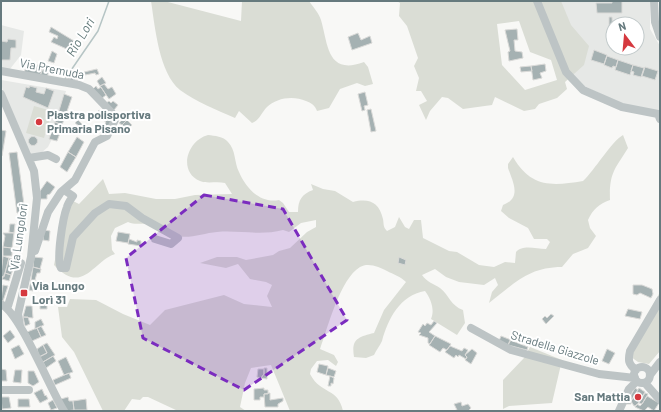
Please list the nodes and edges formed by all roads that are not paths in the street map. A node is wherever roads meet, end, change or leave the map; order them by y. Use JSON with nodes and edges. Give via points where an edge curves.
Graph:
{"nodes":[{"id":1,"x":537,"y":1,"type":"edge"},
{"id":2,"x":654,"y":1,"type":"edge"},
{"id":3,"x":660,"y":36,"type":"edge"},
{"id":4,"x":1,"y":72,"type":"edge"},
{"id":5,"x":1,"y":94,"type":"edge"},
{"id":6,"x":660,"y":119,"type":"edge"},
{"id":7,"x":29,"y":158,"type":"junction"},
{"id":8,"x":56,"y":159,"type":"dead end"},
{"id":9,"x":64,"y":190,"type":"junction"},
{"id":10,"x":48,"y":212,"type":"joint"},
{"id":11,"x":155,"y":239,"type":"dead end"},
{"id":12,"x":21,"y":264,"type":"dead end"},
{"id":13,"x":660,"y":300,"type":"edge"},
{"id":14,"x":19,"y":304,"type":"junction"},
{"id":15,"x":5,"y":305,"type":"edge"},
{"id":16,"x":20,"y":324,"type":"junction"},
{"id":17,"x":471,"y":328,"type":"dead end"},
{"id":18,"x":660,"y":362,"type":"edge"},
{"id":19,"x":650,"y":375,"type":"junction"},
{"id":20,"x":638,"y":378,"type":"junction"},
{"id":21,"x":1,"y":390,"type":"edge"},
{"id":22,"x":29,"y":390,"type":"dead end"},
{"id":23,"x":660,"y":400,"type":"edge"},
{"id":24,"x":64,"y":411,"type":"edge"},
{"id":25,"x":619,"y":411,"type":"edge"}],
"edges":[{"from":1,"to":6,"type":"street","via":[[566,72],[583,90],[622,107],[658,114]]},
{"from":2,"to":3,"type":"street","via":[[655,22]]},
{"from":4,"to":9,"type":"street","name":"Via Premuda","via":[[79,85],[89,89],[113,117],[107,136],[95,142],[75,180]]},
{"from":5,"to":7,"type":"street","name":"Via Lungolorì"},
{"from":7,"to":8,"type":"street","via":[[48,155]]},
{"from":7,"to":14,"type":"street","name":"Via Lungolorì","via":[[34,171],[37,198],[30,257]]},
{"from":9,"to":10,"type":"street","name":"Via Premuda"},
{"from":9,"to":11,"type":"street","via":[[73,196],[67,207],[61,240],[58,264],[61,268],[66,268],[73,237],[95,213],[109,204],[126,206],[178,238],[171,244]]},
{"from":10,"to":16,"type":"street","name":"Via Lungolorì","via":[[36,247]]},
{"from":12,"to":15,"type":"street"},
{"from":13,"to":20,"type":"street","via":[[630,351],[630,366]]},
{"from":14,"to":15,"type":"street","via":[[12,308]]},
{"from":14,"to":16,"type":"street","name":"Via Lungolorì"},
{"from":15,"to":16,"type":"street"},
{"from":16,"to":24,"type":"street"},
{"from":17,"to":20,"type":"street","name":"Stradella Giazzole","via":[[511,350],[599,374]]},
{"from":18,"to":19,"type":"street"},
{"from":19,"to":20,"type":"street","via":[[649,380]]},
{"from":19,"to":20,"type":"street","name":"Stradella Giazzole","via":[[645,368]]},
{"from":20,"to":23,"type":"street"},
{"from":20,"to":25,"type":"street","via":[[629,389]]},
{"from":21,"to":22,"type":"street"}]}
